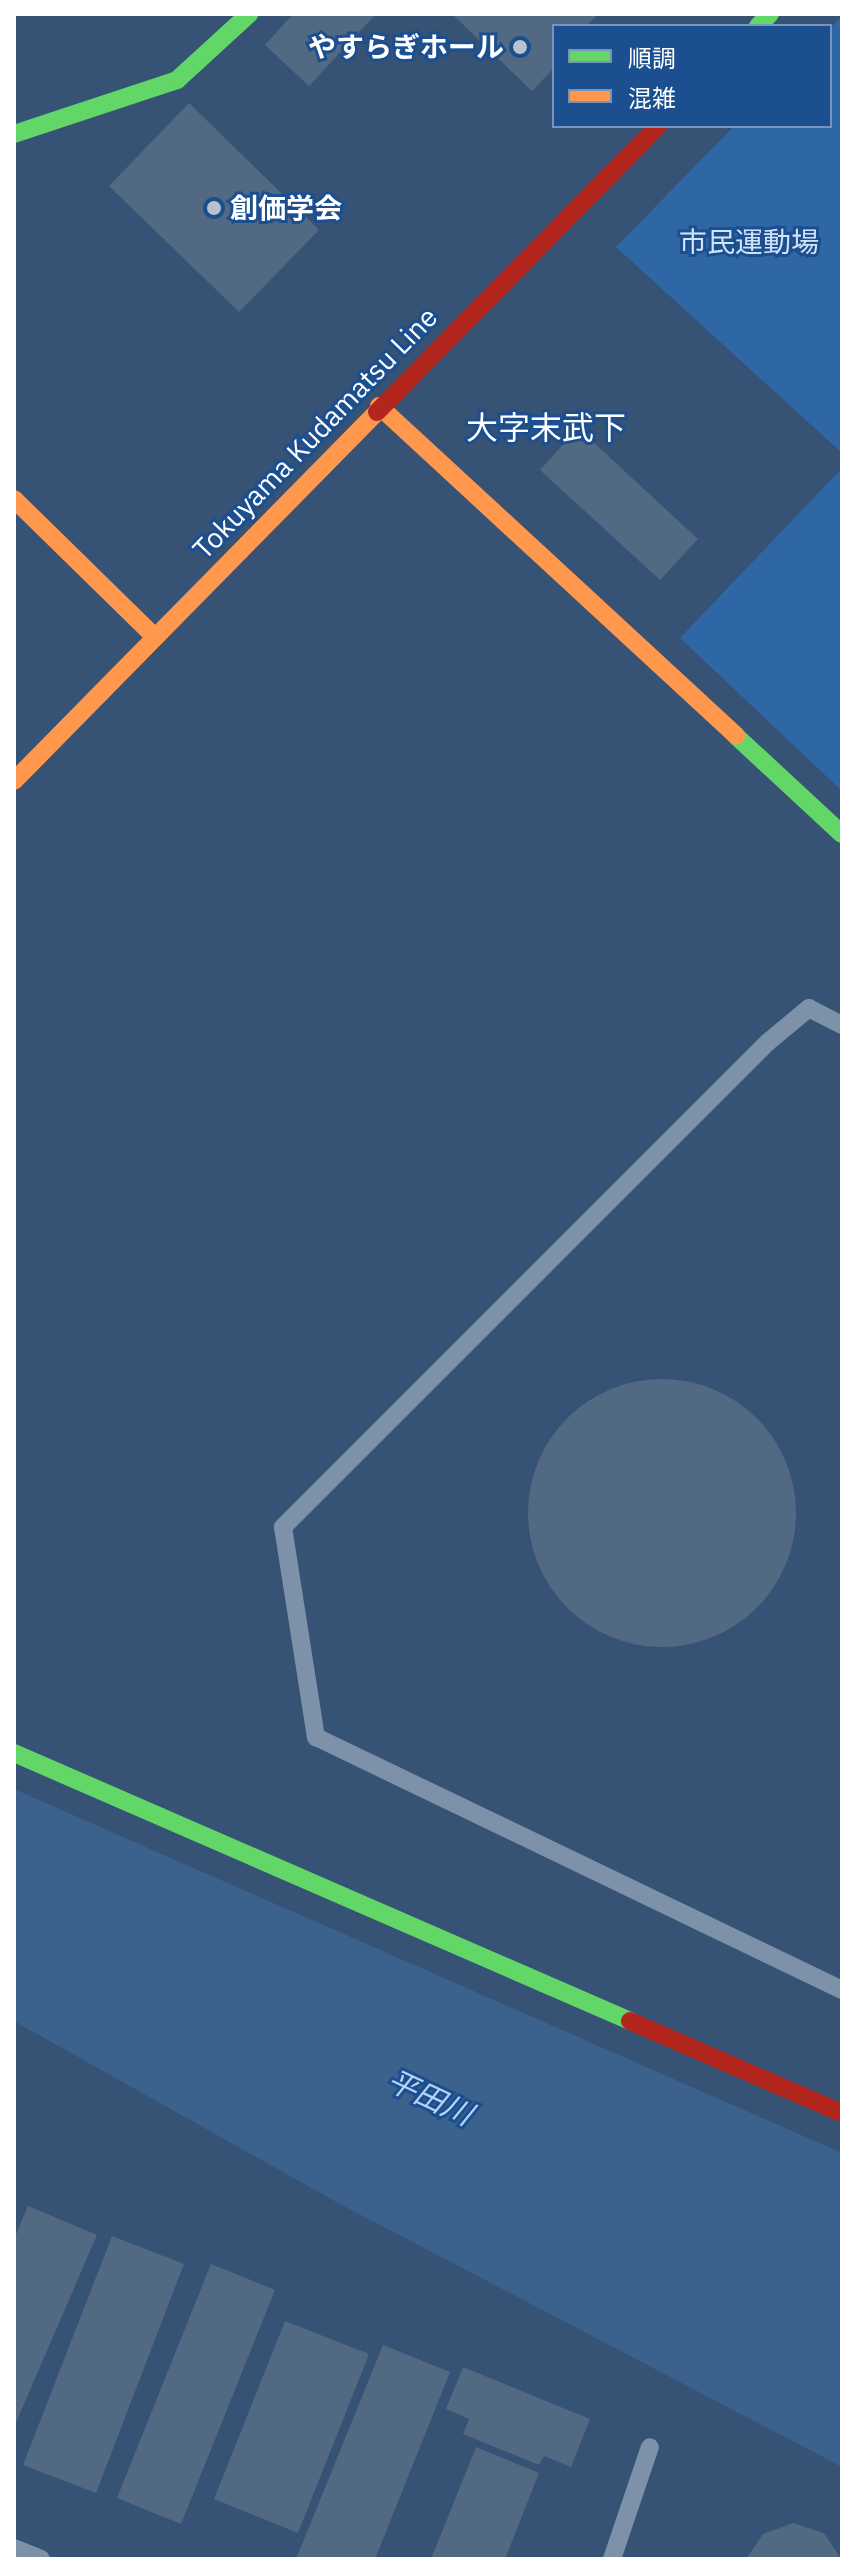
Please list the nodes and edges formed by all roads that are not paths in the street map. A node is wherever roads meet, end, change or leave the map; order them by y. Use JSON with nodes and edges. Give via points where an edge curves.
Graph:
{"nodes":[{"id":1,"x":249,"y":14,"type":"edge"},
{"id":2,"x":656,"y":128,"type":"edge"},
{"id":3,"x":14,"y":134,"type":"edge"},
{"id":4,"x":379,"y":406,"type":"junction"},
{"id":5,"x":14,"y":499,"type":"edge"},
{"id":6,"x":155,"y":637,"type":"junction"},
{"id":7,"x":14,"y":781,"type":"edge"},
{"id":8,"x":842,"y":834,"type":"edge"},
{"id":9,"x":842,"y":1025,"type":"edge"},
{"id":10,"x":14,"y":1753,"type":"edge"},
{"id":11,"x":842,"y":1990,"type":"edge"},
{"id":12,"x":842,"y":2113,"type":"edge"},
{"id":13,"x":650,"y":2447,"type":"dead end"},
{"id":14,"x":14,"y":2548,"type":"edge"},
{"id":15,"x":41,"y":2559,"type":"edge"},
{"id":16,"x":612,"y":2559,"type":"edge"}],
"edges":[{"from":1,"to":3,"type":"street","via":[[177,80]]},
{"from":2,"to":4,"type":"street","name":"Tokuyama Kudamatsu Line"},
{"from":4,"to":6,"type":"street","name":"Tokuyama Kudamatsu Line"},
{"from":4,"to":8,"type":"street"},
{"from":5,"to":6,"type":"street"},
{"from":6,"to":7,"type":"street","name":"Tokuyama Kudamatsu Line"},
{"from":9,"to":11,"type":"lane","via":[[809,1008],[768,1042],[283,1527],[316,1737]]},
{"from":10,"to":12,"type":"street"},
{"from":13,"to":16,"type":"lane"},
{"from":14,"to":15,"type":"lane"}]}
